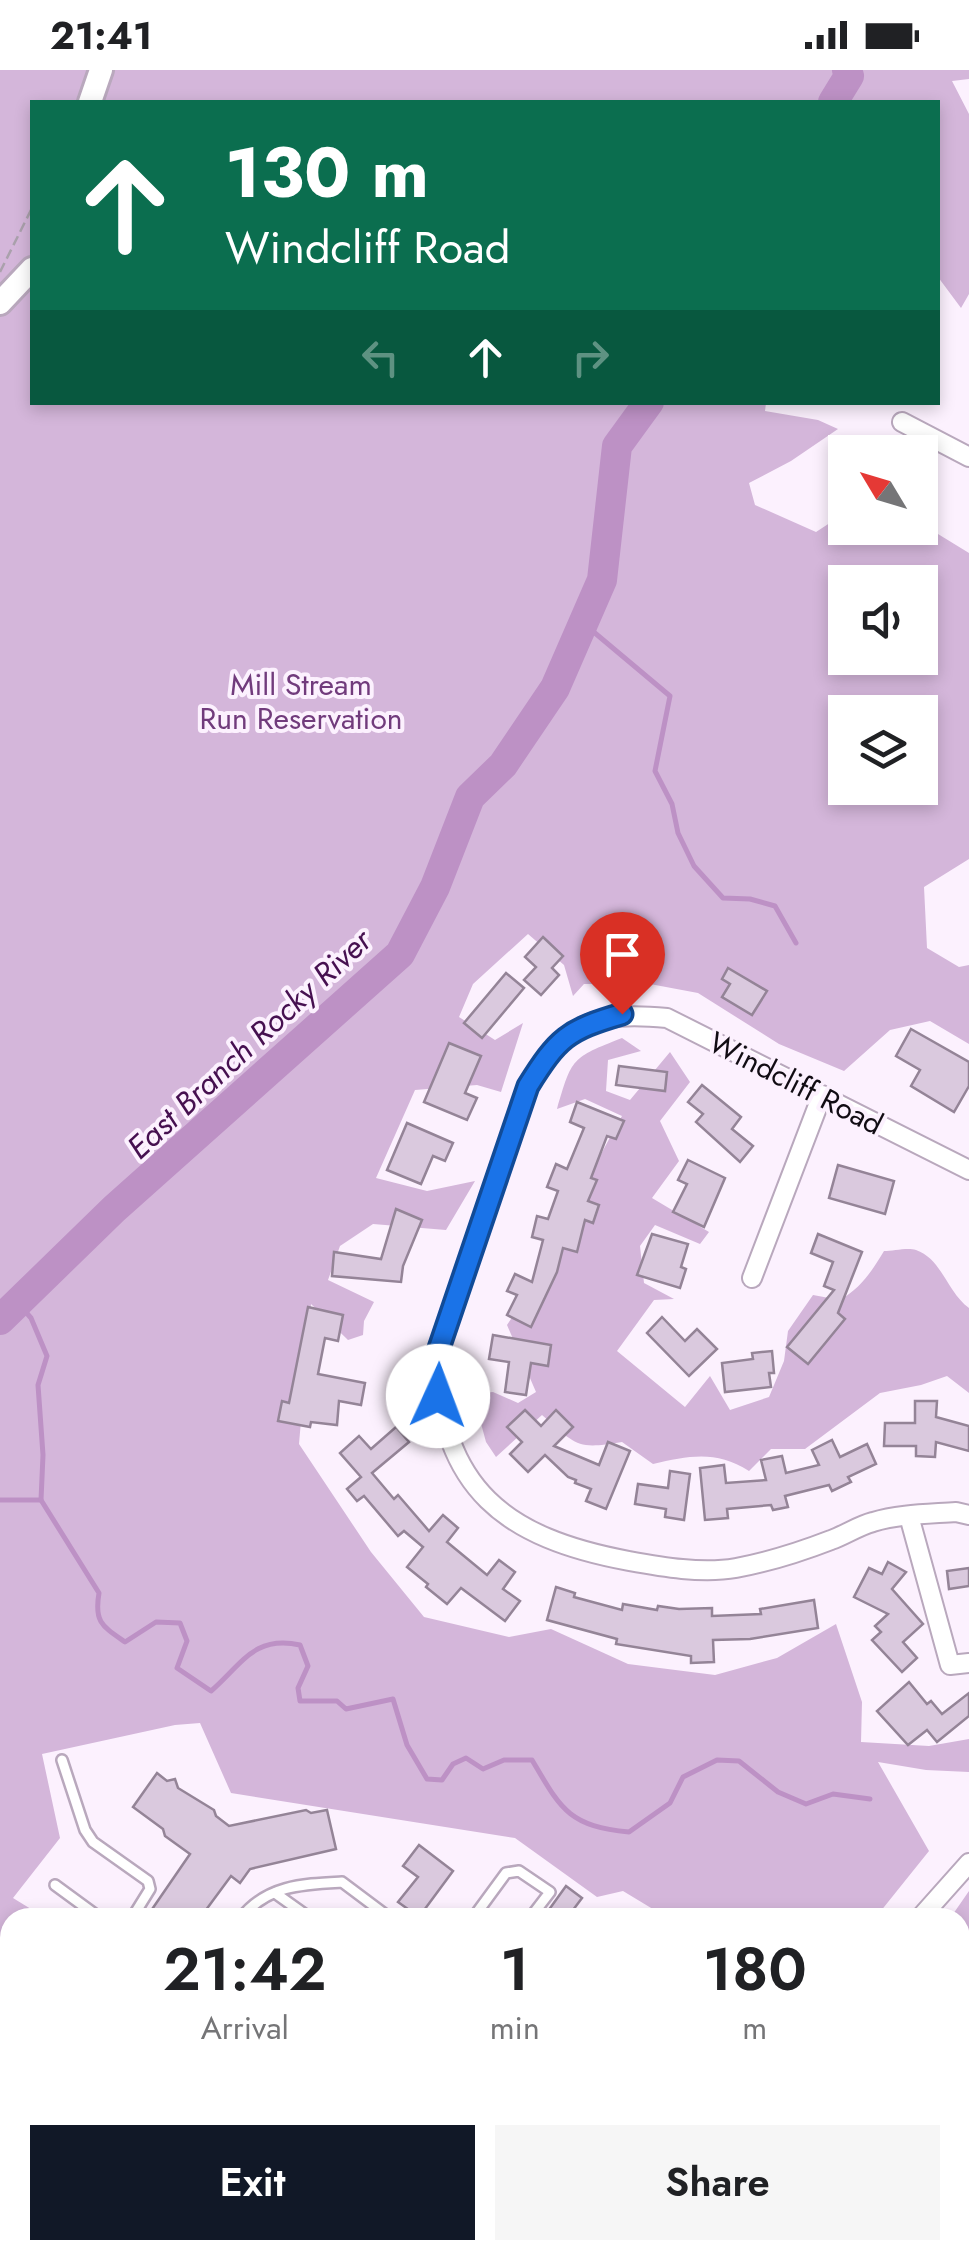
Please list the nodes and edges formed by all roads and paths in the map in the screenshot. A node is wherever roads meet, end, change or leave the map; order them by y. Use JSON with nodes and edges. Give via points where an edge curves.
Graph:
{"nodes":[{"id":1,"x":101,"y":70,"type":"edge"},
{"id":2,"x":91,"y":100,"type":"edge"},
{"id":3,"x":30,"y":212,"type":"edge"},
{"id":4,"x":30,"y":270,"type":"edge"},
{"id":5,"x":0,"y":272,"type":"edge"},
{"id":6,"x":0,"y":303,"type":"edge"},
{"id":7,"x":902,"y":422,"type":"dead end"},
{"id":8,"x":969,"y":457,"type":"edge"},
{"id":9,"x":822,"y":1095,"type":"junction"},
{"id":10,"x":969,"y":1170,"type":"edge"},
{"id":11,"x":752,"y":1278,"type":"dead end"},
{"id":12,"x":969,"y":1515,"type":"edge"},
{"id":13,"x":909,"y":1516,"type":"junction"},
{"id":14,"x":969,"y":1663,"type":"edge"},
{"id":15,"x":62,"y":1760,"type":"dead end"},
{"id":16,"x":969,"y":1862,"type":"edge"},
{"id":17,"x":56,"y":1885,"type":"dead end"},
{"id":18,"x":275,"y":1893,"type":"junction"},
{"id":19,"x":87,"y":1908,"type":"edge"},
{"id":20,"x":138,"y":1908,"type":"edge"},
{"id":21,"x":248,"y":1908,"type":"edge"},
{"id":22,"x":296,"y":1908,"type":"edge"},
{"id":23,"x":377,"y":1908,"type":"edge"},
{"id":24,"x":480,"y":1908,"type":"edge"},
{"id":25,"x":538,"y":1908,"type":"edge"},
{"id":26,"x":929,"y":1908,"type":"edge"}],
"edges":[{"from":1,"to":2,"type":"street"},
{"from":3,"to":5,"type":"path"},
{"from":4,"to":6,"type":"street"},
{"from":7,"to":8,"type":"street"},
{"from":9,"to":10,"type":"street","name":"Windcliff Road"},
{"from":9,"to":11,"type":"street"},
{"from":9,"to":13,"type":"street","name":"Windcliff Road","via":[[667,1018],[622,1014],[581,1026],[550,1051],[528,1086],[436,1357],[438,1396],[446,1431],[471,1480],[494,1507],[564,1548],[665,1568],[730,1569]]},
{"from":12,"to":13,"type":"street","name":"Windcliff Road"},
{"from":13,"to":14,"type":"street","via":[[950,1665]]},
{"from":15,"to":20,"type":"lane","via":[[92,1842],[148,1881]]},
{"from":16,"to":26,"type":"street"},
{"from":17,"to":19,"type":"lane"},
{"from":18,"to":21,"type":"lane"},
{"from":18,"to":22,"type":"lane"},
{"from":18,"to":23,"type":"lane","via":[[342,1882]]},
{"from":24,"to":25,"type":"lane","via":[[506,1872],[518,1871],[550,1892]]}]}
